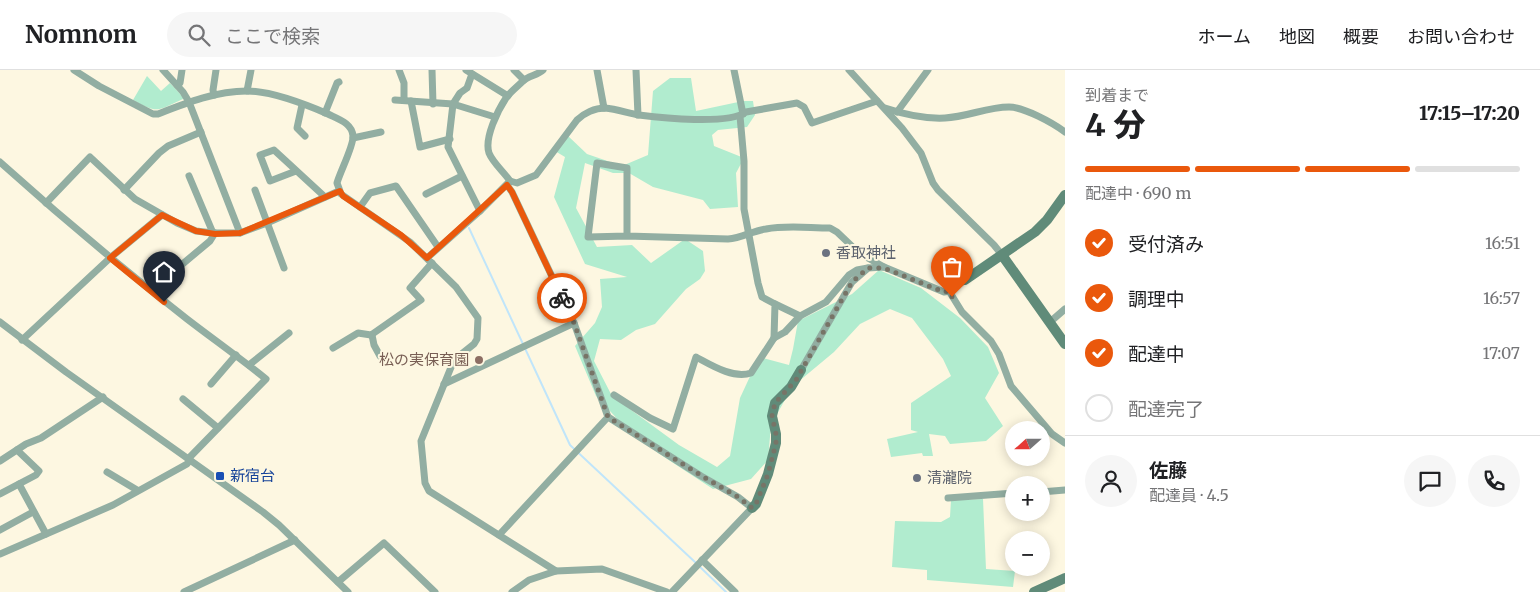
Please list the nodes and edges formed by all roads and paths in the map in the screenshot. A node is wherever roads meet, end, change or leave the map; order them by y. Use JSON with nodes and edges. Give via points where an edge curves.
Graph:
{"nodes":[{"id":1,"x":75,"y":70,"type":"edge"},
{"id":2,"x":163,"y":70,"type":"edge"},
{"id":3,"x":182,"y":70,"type":"edge"},
{"id":4,"x":216,"y":70,"type":"edge"},
{"id":5,"x":250,"y":70,"type":"edge"},
{"id":6,"x":398,"y":70,"type":"edge"},
{"id":7,"x":432,"y":70,"type":"edge"},
{"id":8,"x":514,"y":70,"type":"edge"},
{"id":9,"x":543,"y":70,"type":"edge"},
{"id":10,"x":597,"y":70,"type":"edge"},
{"id":11,"x":636,"y":70,"type":"edge"},
{"id":12,"x":734,"y":70,"type":"edge"},
{"id":13,"x":849,"y":70,"type":"edge"},
{"id":14,"x":928,"y":70,"type":"edge"},
{"id":15,"x":469,"y":72,"type":"edge"},
{"id":16,"x":524,"y":80,"type":"junction"},
{"id":17,"x":339,"y":82,"type":"dead end"},
{"id":18,"x":177,"y":85,"type":"junction"},
{"id":19,"x":247,"y":91,"type":"junction"},
{"id":20,"x":214,"y":95,"type":"junction"},
{"id":21,"x":508,"y":96,"type":"junction"},
{"id":22,"x":395,"y":100,"type":"dead end"},
{"id":23,"x":407,"y":101,"type":"junction"},
{"id":24,"x":878,"y":101,"type":"junction"},
{"id":25,"x":189,"y":102,"type":"junction"},
{"id":26,"x":433,"y":104,"type":"junction"},
{"id":27,"x":453,"y":104,"type":"junction"},
{"id":28,"x":302,"y":105,"type":"junction"},
{"id":29,"x":604,"y":108,"type":"junction"},
{"id":30,"x":884,"y":108,"type":"junction"},
{"id":31,"x":897,"y":112,"type":"junction"},
{"id":32,"x":325,"y":113,"type":"junction"},
{"id":33,"x":638,"y":115,"type":"junction"},
{"id":34,"x":742,"y":115,"type":"junction"},
{"id":35,"x":495,"y":117,"type":"junction"},
{"id":36,"x":201,"y":132,"type":"junction"},
{"id":37,"x":381,"y":132,"type":"dead end"},
{"id":38,"x":1065,"y":132,"type":"edge"},
{"id":39,"x":306,"y":136,"type":"dead end"},
{"id":40,"x":353,"y":138,"type":"junction"},
{"id":41,"x":450,"y":139,"type":"junction"},
{"id":42,"x":0,"y":162,"type":"edge"},
{"id":43,"x":296,"y":171,"type":"junction"},
{"id":44,"x":189,"y":176,"type":"dead end"},
{"id":45,"x":462,"y":176,"type":"junction"},
{"id":46,"x":509,"y":183,"type":"junction"},
{"id":47,"x":124,"y":190,"type":"junction"},
{"id":48,"x":255,"y":190,"type":"dead end"},
{"id":49,"x":340,"y":191,"type":"junction"},
{"id":50,"x":426,"y":194,"type":"dead end"},
{"id":51,"x":1065,"y":195,"type":"edge"},
{"id":52,"x":325,"y":197,"type":"junction"},
{"id":53,"x":46,"y":203,"type":"junction"},
{"id":54,"x":360,"y":206,"type":"junction"},
{"id":55,"x":480,"y":211,"type":"junction"},
{"id":56,"x":162,"y":215,"type":"junction"},
{"id":57,"x":267,"y":223,"type":"junction"},
{"id":58,"x":214,"y":233,"type":"junction"},
{"id":59,"x":240,"y":233,"type":"junction"},
{"id":60,"x":749,"y":234,"type":"junction"},
{"id":61,"x":627,"y":236,"type":"junction"},
{"id":62,"x":438,"y":247,"type":"junction"},
{"id":63,"x":1002,"y":255,"type":"junction"},
{"id":64,"x":110,"y":258,"type":"junction"},
{"id":65,"x":429,"y":260,"type":"junction"},
{"id":66,"x":284,"y":268,"type":"dead end"},
{"id":67,"x":868,"y":268,"type":"junction"},
{"id":68,"x":884,"y":268,"type":"junction"},
{"id":69,"x":167,"y":277,"type":"dead end"},
{"id":70,"x":965,"y":280,"type":"joint"},
{"id":71,"x":948,"y":291,"type":"junction"},
{"id":72,"x":775,"y":304,"type":"junction"},
{"id":73,"x":1065,"y":309,"type":"edge"},
{"id":74,"x":800,"y":316,"type":"junction"},
{"id":75,"x":1050,"y":322,"type":"junction"},
{"id":76,"x":574,"y":323,"type":"junction"},
{"id":77,"x":1,"y":325,"type":"edge"},
{"id":78,"x":288,"y":332,"type":"dead end"},
{"id":79,"x":372,"y":334,"type":"junction"},
{"id":80,"x":774,"y":338,"type":"junction"},
{"id":81,"x":22,"y":340,"type":"junction"},
{"id":82,"x":1065,"y":344,"type":"edge"},
{"id":83,"x":333,"y":348,"type":"dead end"},
{"id":84,"x":236,"y":355,"type":"junction"},
{"id":85,"x":380,"y":356,"type":"dead end"},
{"id":86,"x":249,"y":366,"type":"junction"},
{"id":87,"x":801,"y":370,"type":"joint"},
{"id":88,"x":211,"y":384,"type":"dead end"},
{"id":89,"x":444,"y":384,"type":"junction"},
{"id":90,"x":614,"y":395,"type":"dead end"},
{"id":91,"x":103,"y":397,"type":"junction"},
{"id":92,"x":183,"y":400,"type":"dead end"},
{"id":93,"x":608,"y":417,"type":"junction"},
{"id":94,"x":218,"y":428,"type":"junction"},
{"id":95,"x":1065,"y":443,"type":"edge"},
{"id":96,"x":17,"y":450,"type":"junction"},
{"id":97,"x":189,"y":459,"type":"junction"},
{"id":98,"x":0,"y":461,"type":"edge"},
{"id":99,"x":107,"y":472,"type":"dead end"},
{"id":100,"x":19,"y":484,"type":"junction"},
{"id":101,"x":137,"y":490,"type":"junction"},
{"id":102,"x":1065,"y":490,"type":"edge"},
{"id":103,"x":1050,"y":491,"type":"edge"},
{"id":104,"x":0,"y":494,"type":"edge"},
{"id":105,"x":1005,"y":494,"type":"edge"},
{"id":106,"x":948,"y":498,"type":"dead end"},
{"id":107,"x":752,"y":508,"type":"junction"},
{"id":108,"x":33,"y":512,"type":"junction"},
{"id":109,"x":0,"y":530,"type":"edge"},
{"id":110,"x":46,"y":534,"type":"junction"},
{"id":111,"x":499,"y":535,"type":"junction"},
{"id":112,"x":295,"y":540,"type":"junction"},
{"id":113,"x":0,"y":554,"type":"edge"},
{"id":114,"x":699,"y":563,"type":"junction"},
{"id":115,"x":556,"y":571,"type":"junction"},
{"id":116,"x":1065,"y":578,"type":"edge"},
{"id":117,"x":338,"y":582,"type":"junction"},
{"id":118,"x":184,"y":592,"type":"edge"},
{"id":119,"x":348,"y":592,"type":"edge"},
{"id":120,"x":435,"y":592,"type":"edge"},
{"id":121,"x":512,"y":592,"type":"edge"},
{"id":122,"x":667,"y":592,"type":"edge"},
{"id":123,"x":672,"y":592,"type":"edge"},
{"id":124,"x":735,"y":592,"type":"edge"},
{"id":125,"x":1034,"y":592,"type":"edge"}],
"edges":[{"from":1,"to":25,"type":"street","via":[[153,114]]},
{"from":2,"to":18,"type":"street"},
{"from":3,"to":18,"type":"street"},
{"from":4,"to":20,"type":"street"},
{"from":5,"to":19,"type":"street"},
{"from":6,"to":23,"type":"street"},
{"from":7,"to":26,"type":"street"},
{"from":8,"to":16,"type":"street"},
{"from":9,"to":16,"type":"street"},
{"from":10,"to":29,"type":"street"},
{"from":11,"to":33,"type":"street"},
{"from":12,"to":34,"type":"street"},
{"from":13,"to":24,"type":"street"},
{"from":14,"to":31,"type":"street"},
{"from":15,"to":21,"type":"street"},
{"from":15,"to":27,"type":"street","via":[[467,88]]},
{"from":16,"to":21,"type":"street"},
{"from":17,"to":32,"type":"street"},
{"from":18,"to":25,"type":"street"},
{"from":19,"to":20,"type":"street"},
{"from":19,"to":28,"type":"street"},
{"from":20,"to":25,"type":"street"},
{"from":21,"to":35,"type":"street"},
{"from":22,"to":23,"type":"street"},
{"from":23,"to":26,"type":"street"},
{"from":23,"to":41,"type":"street","via":[[420,147]]},
{"from":24,"to":30,"type":"street"},
{"from":24,"to":34,"type":"street","via":[[812,123],[804,107],[797,104]]},
{"from":25,"to":36,"type":"street"},
{"from":26,"to":27,"type":"street"},
{"from":27,"to":35,"type":"street"},
{"from":27,"to":41,"type":"street"},
{"from":28,"to":32,"type":"street"},
{"from":28,"to":39,"type":"street","via":[[298,128]]},
{"from":29,"to":33,"type":"street"},
{"from":29,"to":46,"type":"street","via":[[582,115],[536,175],[517,184]]},
{"from":30,"to":31,"type":"street"},
{"from":30,"to":63,"type":"street","via":[[921,152],[938,190]]},
{"from":31,"to":38,"type":"street","via":[[943,118],[1011,107],[1039,116]]},
{"from":32,"to":40,"type":"street","via":[[346,123]]},
{"from":33,"to":34,"type":"street","via":[[700,120]]},
{"from":34,"to":60,"type":"street","via":[[743,195]]},
{"from":35,"to":46,"type":"street","via":[[489,151]]},
{"from":36,"to":47,"type":"street","via":[[168,146]]},
{"from":36,"to":59,"type":"street"},
{"from":37,"to":40,"type":"street"},
{"from":40,"to":49,"type":"street","via":[[337,183]]},
{"from":41,"to":45,"type":"street","via":[[448,147]]},
{"from":42,"to":53,"type":"street"},
{"from":43,"to":43,"type":"street","via":[[274,150],[260,155],[270,181]]},
{"from":43,"to":52,"type":"street"},
{"from":44,"to":58,"type":"street"},
{"from":45,"to":50,"type":"street"},
{"from":45,"to":55,"type":"street"},
{"from":46,"to":55,"type":"street"},
{"from":46,"to":76,"type":"street"},
{"from":47,"to":53,"type":"street","via":[[90,157]]},
{"from":47,"to":56,"type":"street"},
{"from":48,"to":57,"type":"street"},
{"from":49,"to":52,"type":"street"},
{"from":49,"to":54,"type":"street"},
{"from":51,"to":63,"type":"street","via":[[1035,232]]},
{"from":52,"to":57,"type":"street"},
{"from":53,"to":64,"type":"street"},
{"from":54,"to":62,"type":"street","via":[[370,193],[396,186]]},
{"from":54,"to":65,"type":"street"},
{"from":55,"to":62,"type":"street"},
{"from":56,"to":58,"type":"street","via":[[196,231]]},
{"from":56,"to":64,"type":"street"},
{"from":57,"to":59,"type":"street"},
{"from":57,"to":66,"type":"street"},
{"from":58,"to":59,"type":"street"},
{"from":58,"to":69,"type":"street","via":[[210,241]]},
{"from":60,"to":61,"type":"street","via":[[728,239]]},
{"from":60,"to":68,"type":"street","via":[[768,228],[830,228],[859,253]]},
{"from":60,"to":72,"type":"street","via":[[762,297]]},
{"from":61,"to":61,"type":"street","via":[[627,168],[597,163],[588,237]]},
{"from":62,"to":65,"type":"street"},
{"from":63,"to":70,"type":"street"},
{"from":63,"to":75,"type":"street"},
{"from":64,"to":81,"type":"street"},
{"from":64,"to":84,"type":"street"},
{"from":65,"to":79,"type":"street","via":[[410,288],[421,300]]},
{"from":65,"to":89,"type":"street","via":[[456,287],[478,318],[477,339],[454,360]]},
{"from":67,"to":68,"type":"street"},
{"from":67,"to":74,"type":"street","via":[[849,275],[826,302]]},
{"from":67,"to":87,"type":"street","via":[[852,282]]},
{"from":68,"to":71,"type":"street"},
{"from":70,"to":71,"type":"street"},
{"from":71,"to":95,"type":"street","via":[[962,312],[991,341],[1011,386],[1052,434]]},
{"from":72,"to":74,"type":"street"},
{"from":72,"to":80,"type":"street"},
{"from":73,"to":75,"type":"street"},
{"from":74,"to":80,"type":"street","via":[[785,332]]},
{"from":75,"to":82,"type":"street"},
{"from":76,"to":89,"type":"street"},
{"from":76,"to":93,"type":"street"},
{"from":77,"to":81,"type":"street"},
{"from":78,"to":86,"type":"street"},
{"from":79,"to":83,"type":"street","via":[[358,332]]},
{"from":79,"to":85,"type":"street"},
{"from":80,"to":90,"type":"street","via":[[753,371],[747,374],[739,375],[696,357],[673,429]]},
{"from":81,"to":91,"type":"street"},
{"from":84,"to":86,"type":"street"},
{"from":84,"to":88,"type":"street"},
{"from":86,"to":94,"type":"street","via":[[266,379]]},
{"from":87,"to":107,"type":"street","via":[[791,387],[775,403],[772,416],[776,443],[768,474]]},
{"from":89,"to":111,"type":"street","via":[[421,441],[425,483],[431,494]]},
{"from":91,"to":96,"type":"street"},
{"from":91,"to":97,"type":"street"},
{"from":92,"to":94,"type":"street"},
{"from":93,"to":107,"type":"street"},
{"from":93,"to":111,"type":"street"},
{"from":94,"to":97,"type":"street"},
{"from":96,"to":98,"type":"street"},
{"from":96,"to":100,"type":"street","via":[[39,471]]},
{"from":97,"to":101,"type":"street","via":[[187,464]]},
{"from":97,"to":112,"type":"street","via":[[255,506]]},
{"from":99,"to":101,"type":"street"},
{"from":100,"to":104,"type":"street"},
{"from":100,"to":108,"type":"street"},
{"from":101,"to":110,"type":"street","via":[[105,509]]},
{"from":102,"to":103,"type":"street"},
{"from":105,"to":106,"type":"street"},
{"from":107,"to":114,"type":"street"},
{"from":108,"to":109,"type":"street"},
{"from":108,"to":110,"type":"street"},
{"from":110,"to":113,"type":"street"},
{"from":111,"to":115,"type":"street"},
{"from":112,"to":117,"type":"street"},
{"from":112,"to":118,"type":"street"},
{"from":114,"to":123,"type":"street"},
{"from":114,"to":124,"type":"street"},
{"from":115,"to":121,"type":"street","via":[[530,580]]},
{"from":115,"to":122,"type":"street","via":[[602,569]]},
{"from":116,"to":125,"type":"street"},
{"from":117,"to":119,"type":"street"},
{"from":117,"to":120,"type":"street","via":[[384,543]]}]}
